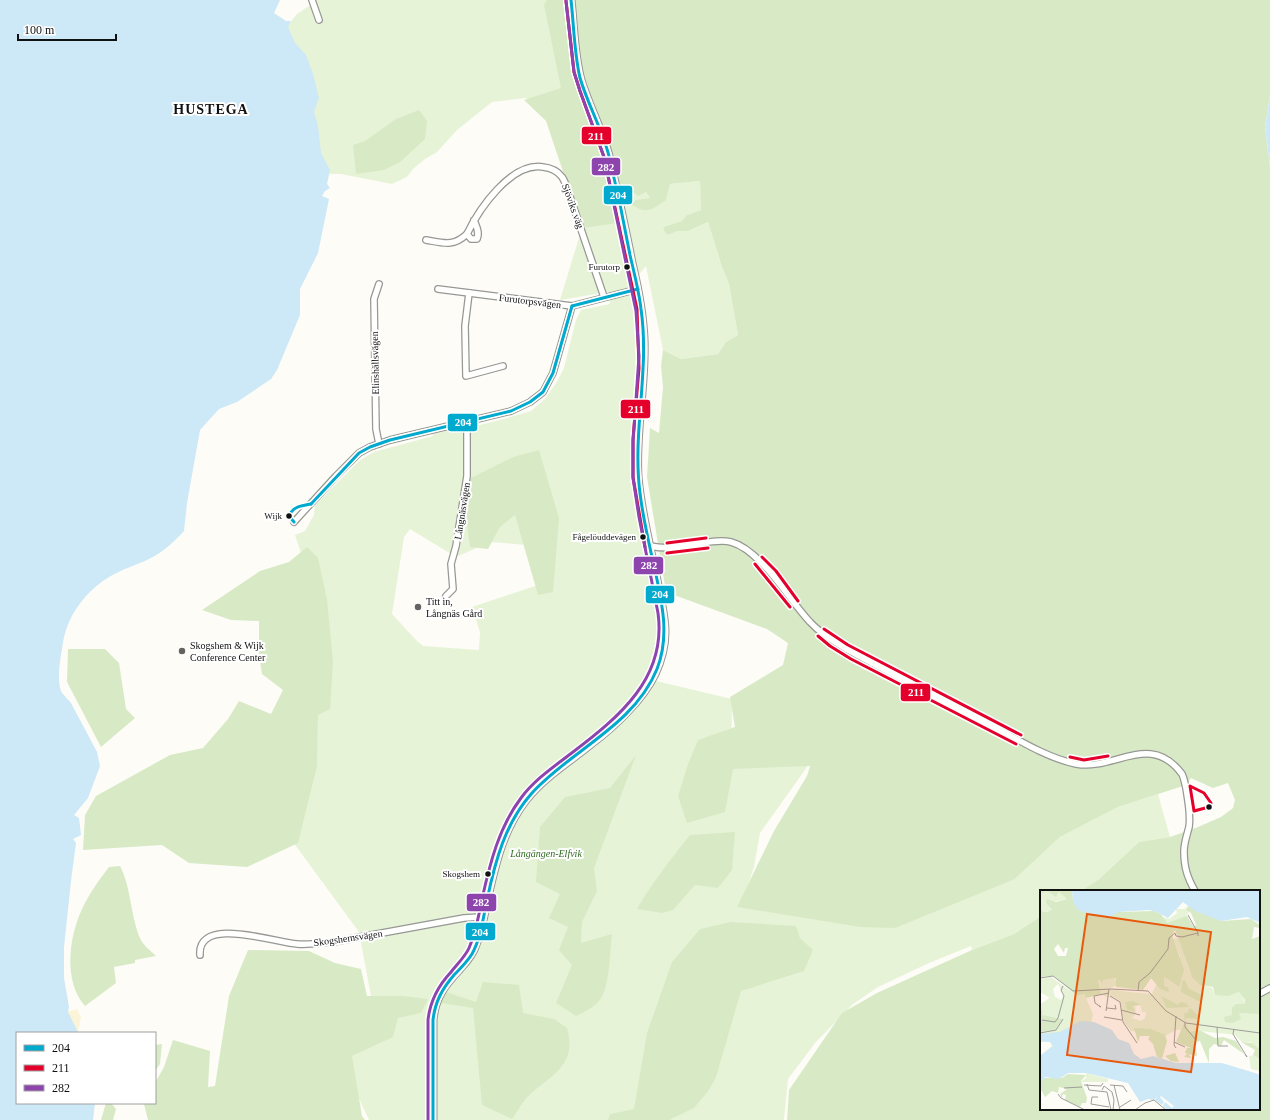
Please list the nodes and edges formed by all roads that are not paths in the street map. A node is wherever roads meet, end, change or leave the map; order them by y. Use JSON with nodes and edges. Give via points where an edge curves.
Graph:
{"nodes":[{"id":1,"x":312,"y":0,"type":"edge"},
{"id":2,"x":571,"y":0,"type":"edge"},
{"id":3,"x":319,"y":20,"type":"dead end"},
{"id":4,"x":474,"y":220,"type":"junction"},
{"id":5,"x":467,"y":234,"type":"junction"},
{"id":6,"x":426,"y":240,"type":"dead end"},
{"id":7,"x":379,"y":284,"type":"dead end"},
{"id":8,"x":438,"y":289,"type":"dead end"},
{"id":9,"x":638,"y":289,"type":"junction"},
{"id":10,"x":469,"y":293,"type":"junction"},
{"id":11,"x":604,"y":297,"type":"junction"},
{"id":12,"x":572,"y":306,"type":"junction"},
{"id":13,"x":503,"y":366,"type":"dead end"},
{"id":14,"x":467,"y":422,"type":"junction"},
{"id":15,"x":378,"y":444,"type":"junction"},
{"id":16,"x":294,"y":522,"type":"dead end"},
{"id":17,"x":650,"y":546,"type":"junction"},
{"id":18,"x":446,"y":596,"type":"dead end"},
{"id":19,"x":1195,"y":890,"type":"edge"},
{"id":20,"x":484,"y":918,"type":"junction"},
{"id":21,"x":200,"y":955,"type":"dead end"},
{"id":22,"x":1270,"y":988,"type":"edge"},
{"id":23,"x":1260,"y":993,"type":"edge"},
{"id":24,"x":433,"y":1120,"type":"edge"}],
"edges":[{"from":1,"to":3,"type":"street"},
{"from":2,"to":9,"type":"street","via":[[579,69],[604,136]]},
{"from":4,"to":5,"type":"street","name":"Sjöviks väg"},
{"from":4,"to":5,"type":"street","via":[[478,230],[477,239],[471,239]]},
{"from":4,"to":11,"type":"street","name":"Sjöviks väg","via":[[499,187],[510,178],[533,167],[553,169],[562,177],[568,191]]},
{"from":5,"to":6,"type":"street","via":[[448,244]]},
{"from":7,"to":15,"type":"street","name":"Elinshällsvägen","via":[[374,299]]},
{"from":8,"to":10,"type":"street","name":"Furutorpsvägen"},
{"from":9,"to":11,"type":"street","name":"Furutorpsvägen"},
{"from":9,"to":17,"type":"street","via":[[642,308],[644,352],[638,477]]},
{"from":10,"to":12,"type":"street","name":"Furutorpsvägen"},
{"from":10,"to":13,"type":"street","via":[[466,376]]},
{"from":11,"to":12,"type":"street","name":"Furutorpsvägen"},
{"from":12,"to":14,"type":"street","via":[[553,373],[543,392],[511,411]]},
{"from":14,"to":15,"type":"street"},
{"from":14,"to":18,"type":"street","name":"Långnäsvägen","via":[[467,476],[451,564],[453,589]]},
{"from":15,"to":16,"type":"street","via":[[359,453]]},
{"from":17,"to":19,"type":"street","via":[[666,548],[724,541],[738,544],[764,567],[809,622],[846,650],[1026,744],[1066,762],[1084,765],[1148,753],[1163,757],[1183,775],[1190,817],[1184,864]]},
{"from":17,"to":20,"type":"street","via":[[665,632],[662,657],[654,675],[643,693],[610,728],[543,781],[520,808],[503,842]]},
{"from":20,"to":21,"type":"street","name":"Skogshemsvägen","via":[[464,918],[316,944],[296,944],[249,935],[218,933],[205,940]]},
{"from":20,"to":24,"type":"street","via":[[473,953],[439,995],[436,1004],[433,1020]]},
{"from":22,"to":23,"type":"street"}]}
